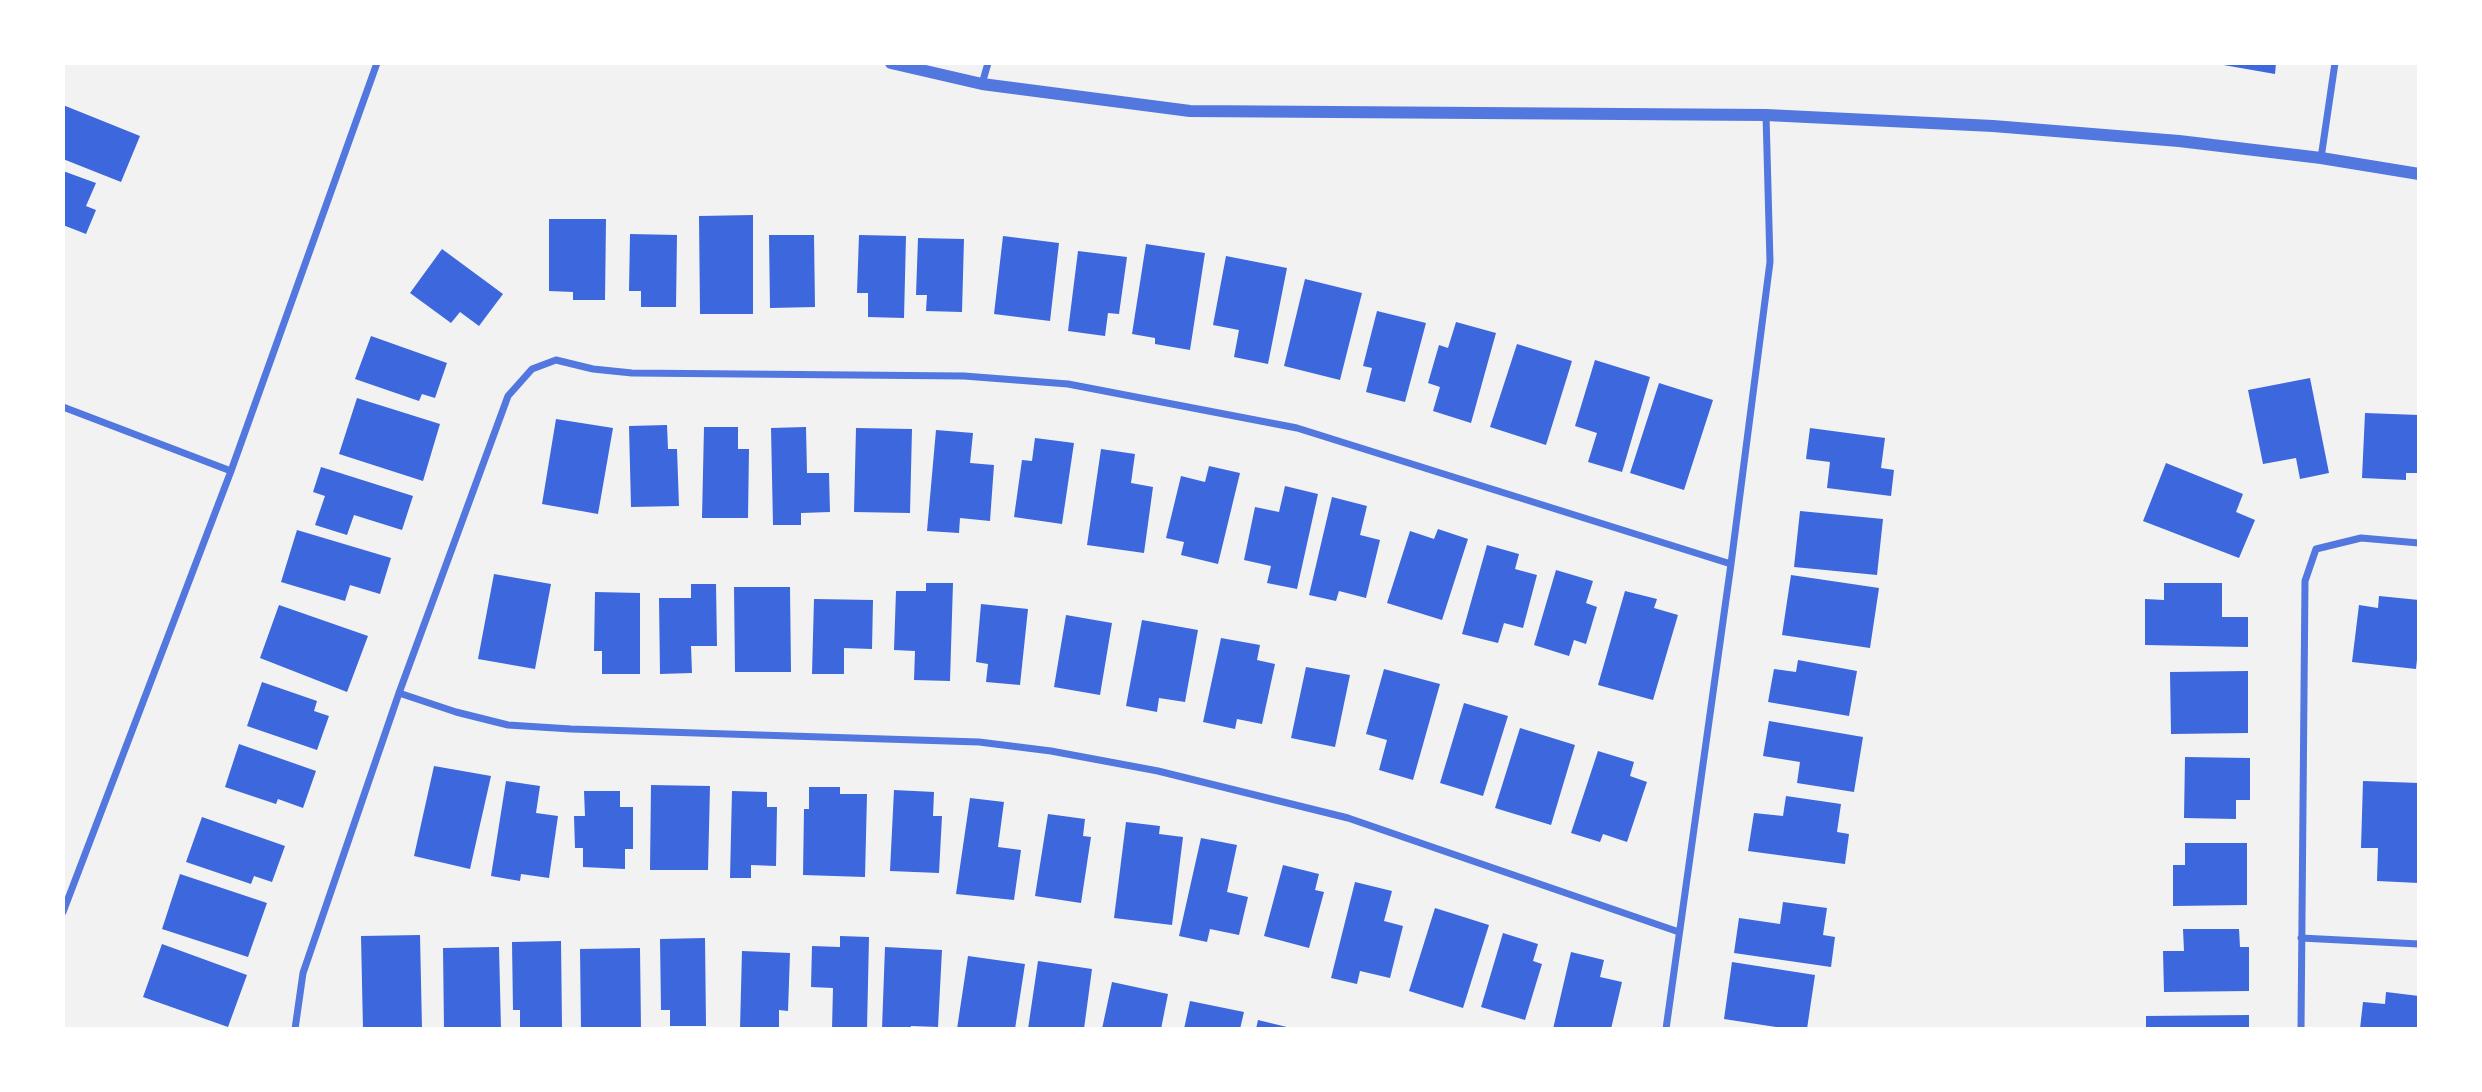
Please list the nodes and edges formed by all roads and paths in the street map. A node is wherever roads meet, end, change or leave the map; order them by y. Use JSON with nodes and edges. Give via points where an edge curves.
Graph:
{"nodes":[{"id":1,"x":377,"y":63,"type":"edge"},
{"id":2,"x":891,"y":63,"type":"edge"},
{"id":3,"x":988,"y":63,"type":"edge"},
{"id":4,"x":2335,"y":63,"type":"edge"},
{"id":5,"x":982,"y":84,"type":"junction"},
{"id":6,"x":1766,"y":115,"type":"junction"},
{"id":7,"x":2321,"y":158,"type":"junction"},
{"id":8,"x":2419,"y":174,"type":"edge"},
{"id":9,"x":63,"y":407,"type":"edge"},
{"id":10,"x":231,"y":471,"type":"junction"},
{"id":11,"x":2419,"y":543,"type":"edge"},
{"id":12,"x":1731,"y":564,"type":"junction"},
{"id":13,"x":399,"y":693,"type":"junction"},
{"id":14,"x":63,"y":912,"type":"edge"},
{"id":15,"x":1679,"y":932,"type":"junction"},
{"id":16,"x":2301,"y":938,"type":"junction"},
{"id":17,"x":2419,"y":944,"type":"edge"},
{"id":18,"x":295,"y":1029,"type":"edge"},
{"id":19,"x":1666,"y":1029,"type":"edge"},
{"id":20,"x":2301,"y":1029,"type":"edge"}],
"edges":[{"from":1,"to":10,"type":"street"},
{"from":2,"to":5,"type":"street"},
{"from":3,"to":5,"type":"street"},
{"from":4,"to":7,"type":"street"},
{"from":5,"to":6,"type":"street","via":[[1190,111]]},
{"from":6,"to":7,"type":"street","via":[[1993,126]]},
{"from":6,"to":12,"type":"street","via":[[1770,262]]},
{"from":7,"to":8,"type":"street"},
{"from":9,"to":10,"type":"street"},
{"from":10,"to":14,"type":"street"},
{"from":11,"to":16,"type":"street","via":[[2361,538],[2316,549],[2305,581]]},
{"from":12,"to":13,"type":"street","via":[[1297,428],[1068,384],[964,376],[632,373],[556,360],[532,369],[508,396]]},
{"from":12,"to":15,"type":"street"},
{"from":13,"to":15,"type":"street","via":[[508,725],[979,742],[1051,751],[1158,771],[1348,818]]},
{"from":13,"to":18,"type":"street","via":[[303,973]]},
{"from":15,"to":19,"type":"street"},
{"from":16,"to":17,"type":"street"},
{"from":16,"to":20,"type":"street"}]}
